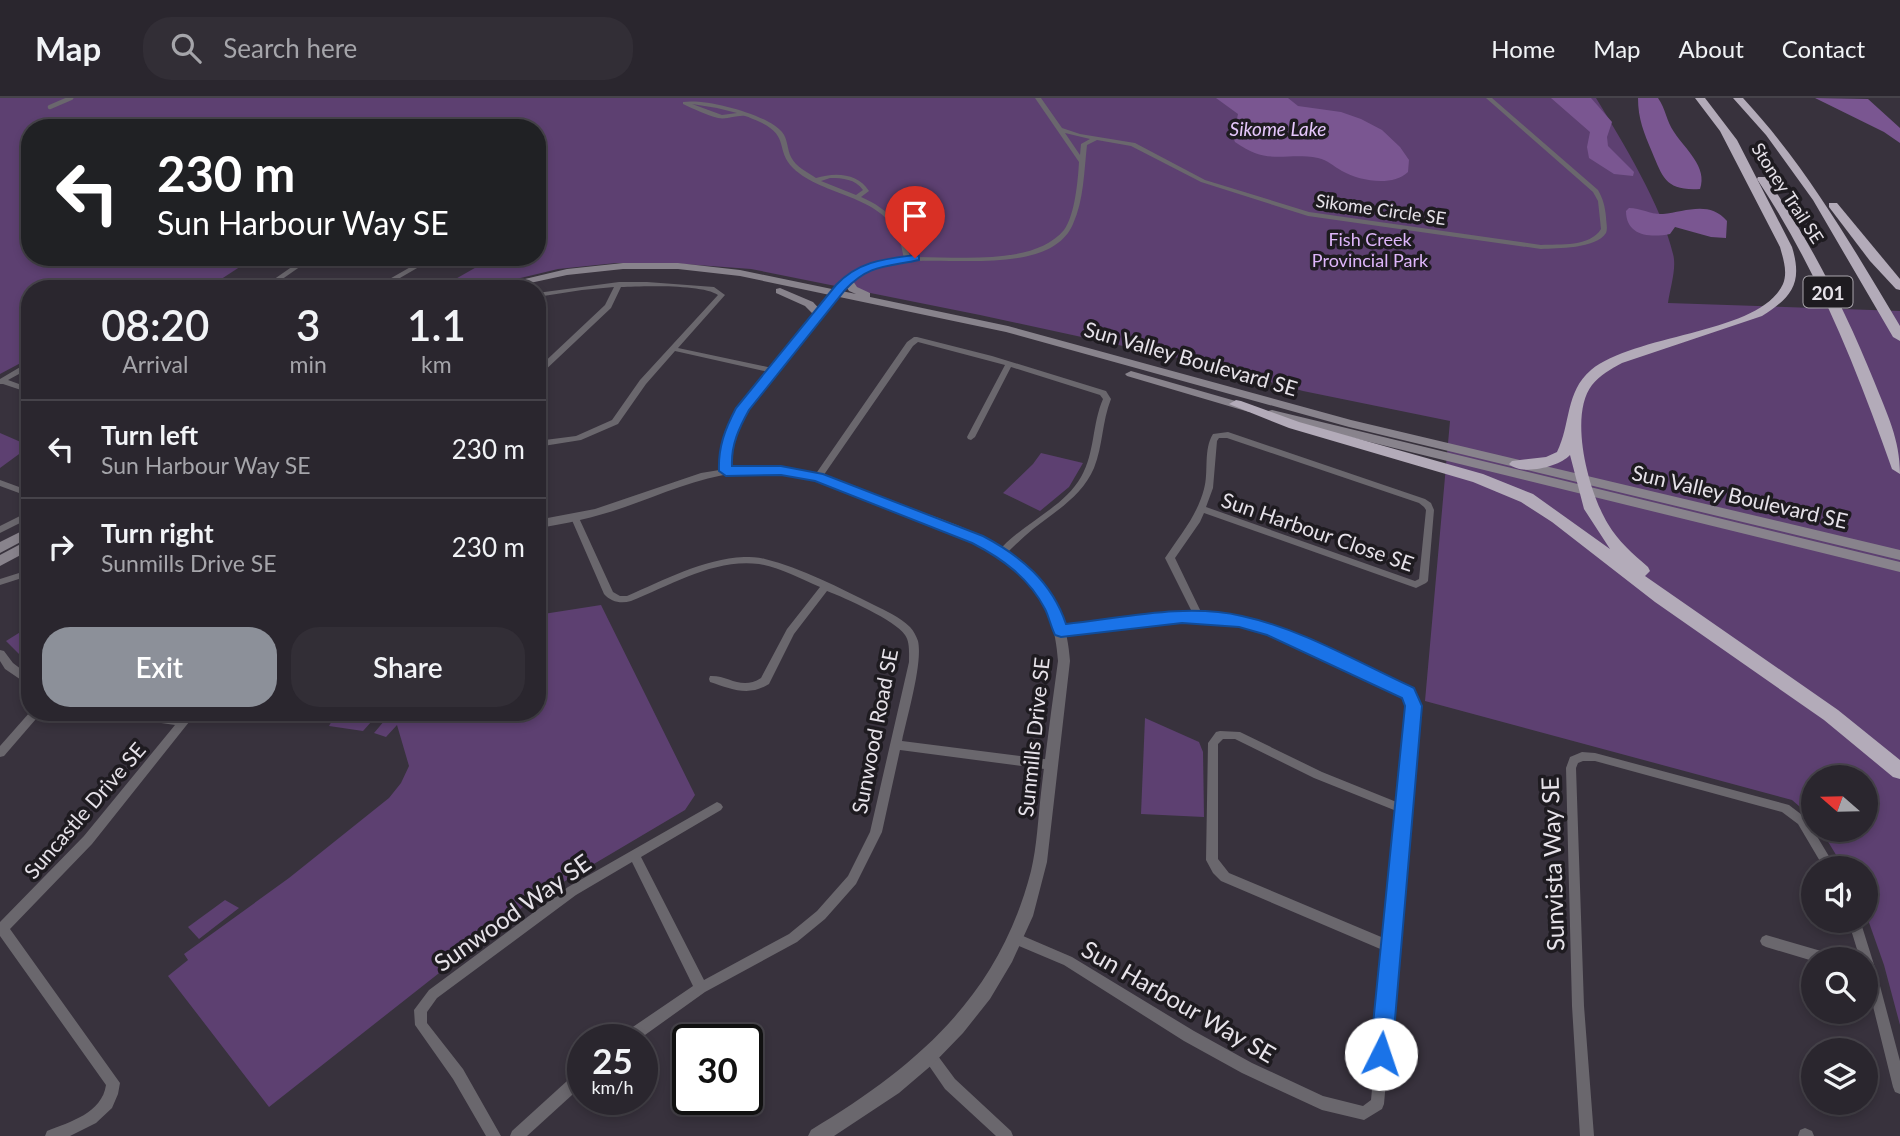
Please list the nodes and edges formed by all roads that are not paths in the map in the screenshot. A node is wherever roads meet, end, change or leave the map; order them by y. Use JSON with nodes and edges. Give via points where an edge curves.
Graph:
{"nodes":[{"id":1,"x":71,"y":98,"type":"edge"},
{"id":2,"x":1038,"y":98,"type":"edge"},
{"id":3,"x":1489,"y":98,"type":"edge"},
{"id":4,"x":1700,"y":98,"type":"edge"},
{"id":5,"x":1738,"y":98,"type":"edge"},
{"id":6,"x":50,"y":107,"type":"dead end"},
{"id":7,"x":746,"y":114,"type":"junction"},
{"id":8,"x":1062,"y":130,"type":"junction"},
{"id":9,"x":1725,"y":131,"type":"junction"},
{"id":10,"x":1770,"y":133,"type":"junction"},
{"id":11,"x":1102,"y":139,"type":"junction"},
{"id":12,"x":1082,"y":162,"type":"junction"},
{"id":13,"x":817,"y":180,"type":"junction"},
{"id":14,"x":857,"y":197,"type":"junction"},
{"id":15,"x":907,"y":258,"type":"junction"},
{"id":16,"x":298,"y":266,"type":"edge"},
{"id":17,"x":417,"y":266,"type":"edge"},
{"id":18,"x":276,"y":280,"type":"edge"},
{"id":19,"x":391,"y":280,"type":"edge"},
{"id":20,"x":529,"y":280,"type":"edge"},
{"id":21,"x":847,"y":280,"type":"junction"},
{"id":22,"x":546,"y":284,"type":"edge"},
{"id":23,"x":619,"y":284,"type":"junction"},
{"id":24,"x":1900,"y":286,"type":"edge"},
{"id":25,"x":780,"y":291,"type":"junction"},
{"id":26,"x":546,"y":294,"type":"edge"},
{"id":27,"x":832,"y":297,"type":"junction"},
{"id":28,"x":887,"y":304,"type":"junction"},
{"id":29,"x":819,"y":314,"type":"junction"},
{"id":30,"x":1900,"y":337,"type":"edge"},
{"id":31,"x":675,"y":349,"type":"junction"},
{"id":32,"x":1009,"y":364,"type":"junction"},
{"id":33,"x":546,"y":365,"type":"edge"},
{"id":34,"x":21,"y":370,"type":"edge"},
{"id":35,"x":773,"y":371,"type":"junction"},
{"id":36,"x":1,"y":382,"type":"edge"},
{"id":37,"x":21,"y":388,"type":"edge"},
{"id":38,"x":1237,"y":404,"type":"junction"},
{"id":39,"x":1572,"y":421,"type":"junction"},
{"id":40,"x":971,"y":438,"type":"dead end"},
{"id":41,"x":546,"y":443,"type":"edge"},
{"id":42,"x":1517,"y":464,"type":"junction"},
{"id":43,"x":1900,"y":469,"type":"edge"},
{"id":44,"x":726,"y":471,"type":"junction"},
{"id":45,"x":818,"y":477,"type":"junction"},
{"id":46,"x":0,"y":483,"type":"edge"},
{"id":47,"x":1585,"y":486,"type":"junction"},
{"id":48,"x":21,"y":491,"type":"edge"},
{"id":49,"x":1202,"y":509,"type":"junction"},
{"id":50,"x":21,"y":519,"type":"edge"},
{"id":51,"x":575,"y":519,"type":"junction"},
{"id":52,"x":546,"y":523,"type":"edge"},
{"id":53,"x":0,"y":530,"type":"edge"},
{"id":54,"x":21,"y":536,"type":"edge"},
{"id":55,"x":0,"y":548,"type":"edge"},
{"id":56,"x":21,"y":549,"type":"edge"},
{"id":57,"x":1002,"y":552,"type":"junction"},
{"id":58,"x":1900,"y":555,"type":"edge"},
{"id":59,"x":1880,"y":556,"type":"junction"},
{"id":60,"x":0,"y":561,"type":"edge"},
{"id":61,"x":1900,"y":567,"type":"edge"},
{"id":62,"x":19,"y":576,"type":"dead end"},
{"id":63,"x":0,"y":582,"type":"edge"},
{"id":64,"x":825,"y":587,"type":"junction"},
{"id":65,"x":1199,"y":617,"type":"junction"},
{"id":66,"x":1061,"y":631,"type":"junction"},
{"id":67,"x":0,"y":654,"type":"edge"},
{"id":68,"x":21,"y":675,"type":"edge"},
{"id":69,"x":714,"y":679,"type":"dead end"},
{"id":70,"x":29,"y":721,"type":"edge"},
{"id":71,"x":171,"y":721,"type":"edge"},
{"id":72,"x":184,"y":723,"type":"joint"},
{"id":73,"x":896,"y":745,"type":"junction"},
{"id":74,"x":0,"y":753,"type":"edge"},
{"id":75,"x":1052,"y":765,"type":"junction"},
{"id":76,"x":1900,"y":765,"type":"edge"},
{"id":77,"x":1900,"y":771,"type":"edge"},
{"id":78,"x":716,"y":807,"type":"dead end"},
{"id":79,"x":1403,"y":809,"type":"junction"},
{"id":80,"x":635,"y":855,"type":"junction"},
{"id":81,"x":1823,"y":856,"type":"edge"},
{"id":82,"x":1,"y":929,"type":"edge"},
{"id":83,"x":1016,"y":939,"type":"junction"},
{"id":84,"x":1766,"y":941,"type":"dead end"},
{"id":85,"x":1390,"y":947,"type":"junction"},
{"id":86,"x":1801,"y":951,"type":"edge"},
{"id":87,"x":701,"y":988,"type":"junction"},
{"id":88,"x":1878,"y":1007,"type":"edge"},
{"id":89,"x":649,"y":1024,"type":"edge"},
{"id":90,"x":930,"y":1057,"type":"junction"},
{"id":91,"x":1900,"y":1087,"type":"edge"},
{"id":92,"x":567,"y":1091,"type":"edge"},
{"id":93,"x":52,"y":1136,"type":"edge"},
{"id":94,"x":494,"y":1136,"type":"edge"},
{"id":95,"x":517,"y":1136,"type":"edge"},
{"id":96,"x":817,"y":1136,"type":"edge"},
{"id":97,"x":1006,"y":1136,"type":"edge"},
{"id":98,"x":1587,"y":1136,"type":"edge"}],
"edges":[{"from":1,"to":6,"type":"street"},
{"from":2,"to":8,"type":"street"},
{"from":3,"to":11,"type":"street","name":"Sikome Circle SE","via":[[1596,191],[1601,201],[1602,234],[1554,248],[1320,216],[1212,185],[1141,147]]},
{"from":4,"to":9,"type":"highway","name":"Stoney Trail SE","number":"201"},
{"from":5,"to":10,"type":"highway","name":"Stoney Trail SE","number":"201"},
{"from":7,"to":7,"type":"street","via":[[700,99],[685,103],[721,117]]},
{"from":7,"to":13,"type":"street","via":[[777,130],[790,162]]},
{"from":8,"to":11,"type":"street","name":"Sikome Circle SE"},
{"from":8,"to":12,"type":"street"},
{"from":9,"to":39,"type":"highway","via":[[1786,247],[1792,268],[1789,287],[1756,315],[1649,346],[1606,366],[1582,390]]},
{"from":9,"to":43,"type":"highway","name":"Stoney Trail SE","number":"201","via":[[1776,200],[1832,299]]},
{"from":10,"to":24,"type":"highway"},
{"from":10,"to":30,"type":"highway","name":"Stoney Trail SE","number":"201","via":[[1833,222]]},
{"from":11,"to":12,"type":"street","via":[[1085,143]]},
{"from":12,"to":15,"type":"street","via":[[1070,224],[1050,244],[999,259]]},
{"from":13,"to":14,"type":"street"},
{"from":13,"to":14,"type":"street","via":[[837,175],[862,184],[866,191]]},
{"from":14,"to":15,"type":"street","via":[[896,223]]},
{"from":15,"to":21,"type":"street","via":[[874,264]]},
{"from":16,"to":18,"type":"street"},
{"from":17,"to":19,"type":"street"},
{"from":20,"to":27,"type":"main road","name":"Sun Valley Boulevard SE","via":[[567,272],[660,265],[733,272]]},
{"from":21,"to":27,"type":"street"},
{"from":21,"to":28,"type":"main road","via":[[854,290]]},
{"from":22,"to":25,"type":"main road","name":"Sun Valley Boulevard SE","via":[[657,273]]},
{"from":23,"to":26,"type":"street"},
{"from":23,"to":31,"type":"street","via":[[670,284],[722,292],[721,299]]},
{"from":23,"to":33,"type":"street","via":[[608,306]]},
{"from":25,"to":27,"type":"main road","name":"Sun Valley Boulevard SE"},
{"from":25,"to":29,"type":"main road","via":[[809,304]]},
{"from":27,"to":28,"type":"main road","name":"Sun Valley Boulevard SE"},
{"from":27,"to":29,"type":"street"},
{"from":27,"to":38,"type":"main road","name":"Sun Valley Boulevard SE","via":[[1011,340]]},
{"from":28,"to":42,"type":"main road","name":"Sun Valley Boulevard SE","via":[[1008,329],[1273,404]]},
{"from":29,"to":35,"type":"street"},
{"from":31,"to":35,"type":"street"},
{"from":31,"to":41,"type":"street","via":[[615,422],[578,438]]},
{"from":32,"to":40,"type":"street"},
{"from":32,"to":45,"type":"street","via":[[927,340],[913,341]]},
{"from":32,"to":57,"type":"street","via":[[1107,398],[1098,421],[1092,464],[1084,479],[1066,500]]},
{"from":34,"to":36,"type":"street"},
{"from":35,"to":44,"type":"street","via":[[751,396],[732,429],[725,453]]},
{"from":36,"to":37,"type":"street"},
{"from":38,"to":47,"type":"main road","name":"Sun Valley Boulevard SE"},
{"from":38,"to":77,"type":"highway","via":[[1487,481],[1534,502],[1647,588],[1831,715]]},
{"from":39,"to":42,"type":"highway","via":[[1562,456],[1544,463]]},
{"from":39,"to":47,"type":"highway"},
{"from":42,"to":47,"type":"main road","name":"Sun Valley Boulevard SE"},
{"from":44,"to":45,"type":"street","name":"Sunmills Drive SE","via":[[781,470]]},
{"from":44,"to":51,"type":"street","name":"Sunmills Drive SE","via":[[683,480]]},
{"from":45,"to":57,"type":"street","name":"Sunmills Drive SE"},
{"from":46,"to":48,"type":"street"},
{"from":47,"to":59,"type":"main road","name":"Sun Valley Boulevard SE"},
{"from":47,"to":76,"type":"highway","via":[[1599,526],[1633,563],[1823,700]]},
{"from":49,"to":49,"type":"street","name":"Sun Harbour Close SE","via":[[1209,488],[1213,439],[1221,435],[1239,439],[1426,503],[1430,510],[1423,581],[1412,585]]},
{"from":49,"to":65,"type":"street","name":"Sun Harbour Close SE","via":[[1170,558]]},
{"from":50,"to":53,"type":"street"},
{"from":51,"to":52,"type":"street","name":"Sunmills Drive SE"},
{"from":51,"to":64,"type":"street","name":"Sunwood Road SE","via":[[608,594],[618,599],[702,569],[748,560],[766,562]]},
{"from":54,"to":55,"type":"main road"},
{"from":56,"to":60,"type":"main road"},
{"from":57,"to":66,"type":"street","name":"Sunmills Drive SE","via":[[1043,590]]},
{"from":58,"to":59,"type":"main road"},
{"from":59,"to":61,"type":"main road"},
{"from":62,"to":63,"type":"street"},
{"from":64,"to":69,"type":"street","via":[[790,632],[765,681],[745,688]]},
{"from":64,"to":73,"type":"street","name":"Sunwood Road SE","via":[[880,612],[910,634],[914,662]]},
{"from":65,"to":66,"type":"street","name":"Sun Harbour Way SE"},
{"from":65,"to":79,"type":"street","name":"Sun Harbour Way SE","via":[[1272,630],[1408,693],[1414,706]]},
{"from":66,"to":75,"type":"street","name":"Sunmills Drive SE","via":[[1064,661]]},
{"from":67,"to":68,"type":"street"},
{"from":70,"to":74,"type":"street"},
{"from":71,"to":72,"type":"street"},
{"from":72,"to":82,"type":"street","name":"Suncastle Drive SE","via":[[88,840]]},
{"from":73,"to":75,"type":"street"},
{"from":73,"to":87,"type":"street","name":"Sunwood Road SE","via":[[876,832],[852,880],[801,932]]},
{"from":75,"to":83,"type":"street","name":"Sunmills Drive SE","via":[[1039,870]]},
{"from":78,"to":80,"type":"street","name":"Sunwood Way SE"},
{"from":79,"to":85,"type":"street","name":"Sun Harbour Way SE"},
{"from":79,"to":85,"type":"street","via":[[1236,735],[1220,735],[1213,743],[1212,860],[1217,869],[1225,877]]},
{"from":80,"to":87,"type":"street"},
{"from":80,"to":94,"type":"street","name":"Sunwood Way SE","via":[[509,935],[423,1004],[421,1025],[458,1074]]},
{"from":81,"to":98,"type":"street","name":"Sunvista Way SE","via":[[1802,821],[1785,808],[1595,757],[1574,761],[1578,1006]]},
{"from":82,"to":93,"type":"street","via":[[113,1083],[99,1112]]},
{"from":83,"to":85,"type":"street","name":"Sun Harbour Way SE","via":[[1068,961],[1247,1068],[1322,1103],[1364,1113],[1374,1108],[1378,1099]]},
{"from":83,"to":90,"type":"street","name":"Sunmills Drive SE","via":[[982,998]]},
{"from":84,"to":86,"type":"street"},
{"from":87,"to":89,"type":"street","name":"Sunwood Road SE"},
{"from":88,"to":91,"type":"street"},
{"from":90,"to":96,"type":"street","name":"Sunmills Drive SE","via":[[896,1086]]},
{"from":90,"to":97,"type":"street","via":[[959,1093]]},
{"from":92,"to":95,"type":"street"}]}
